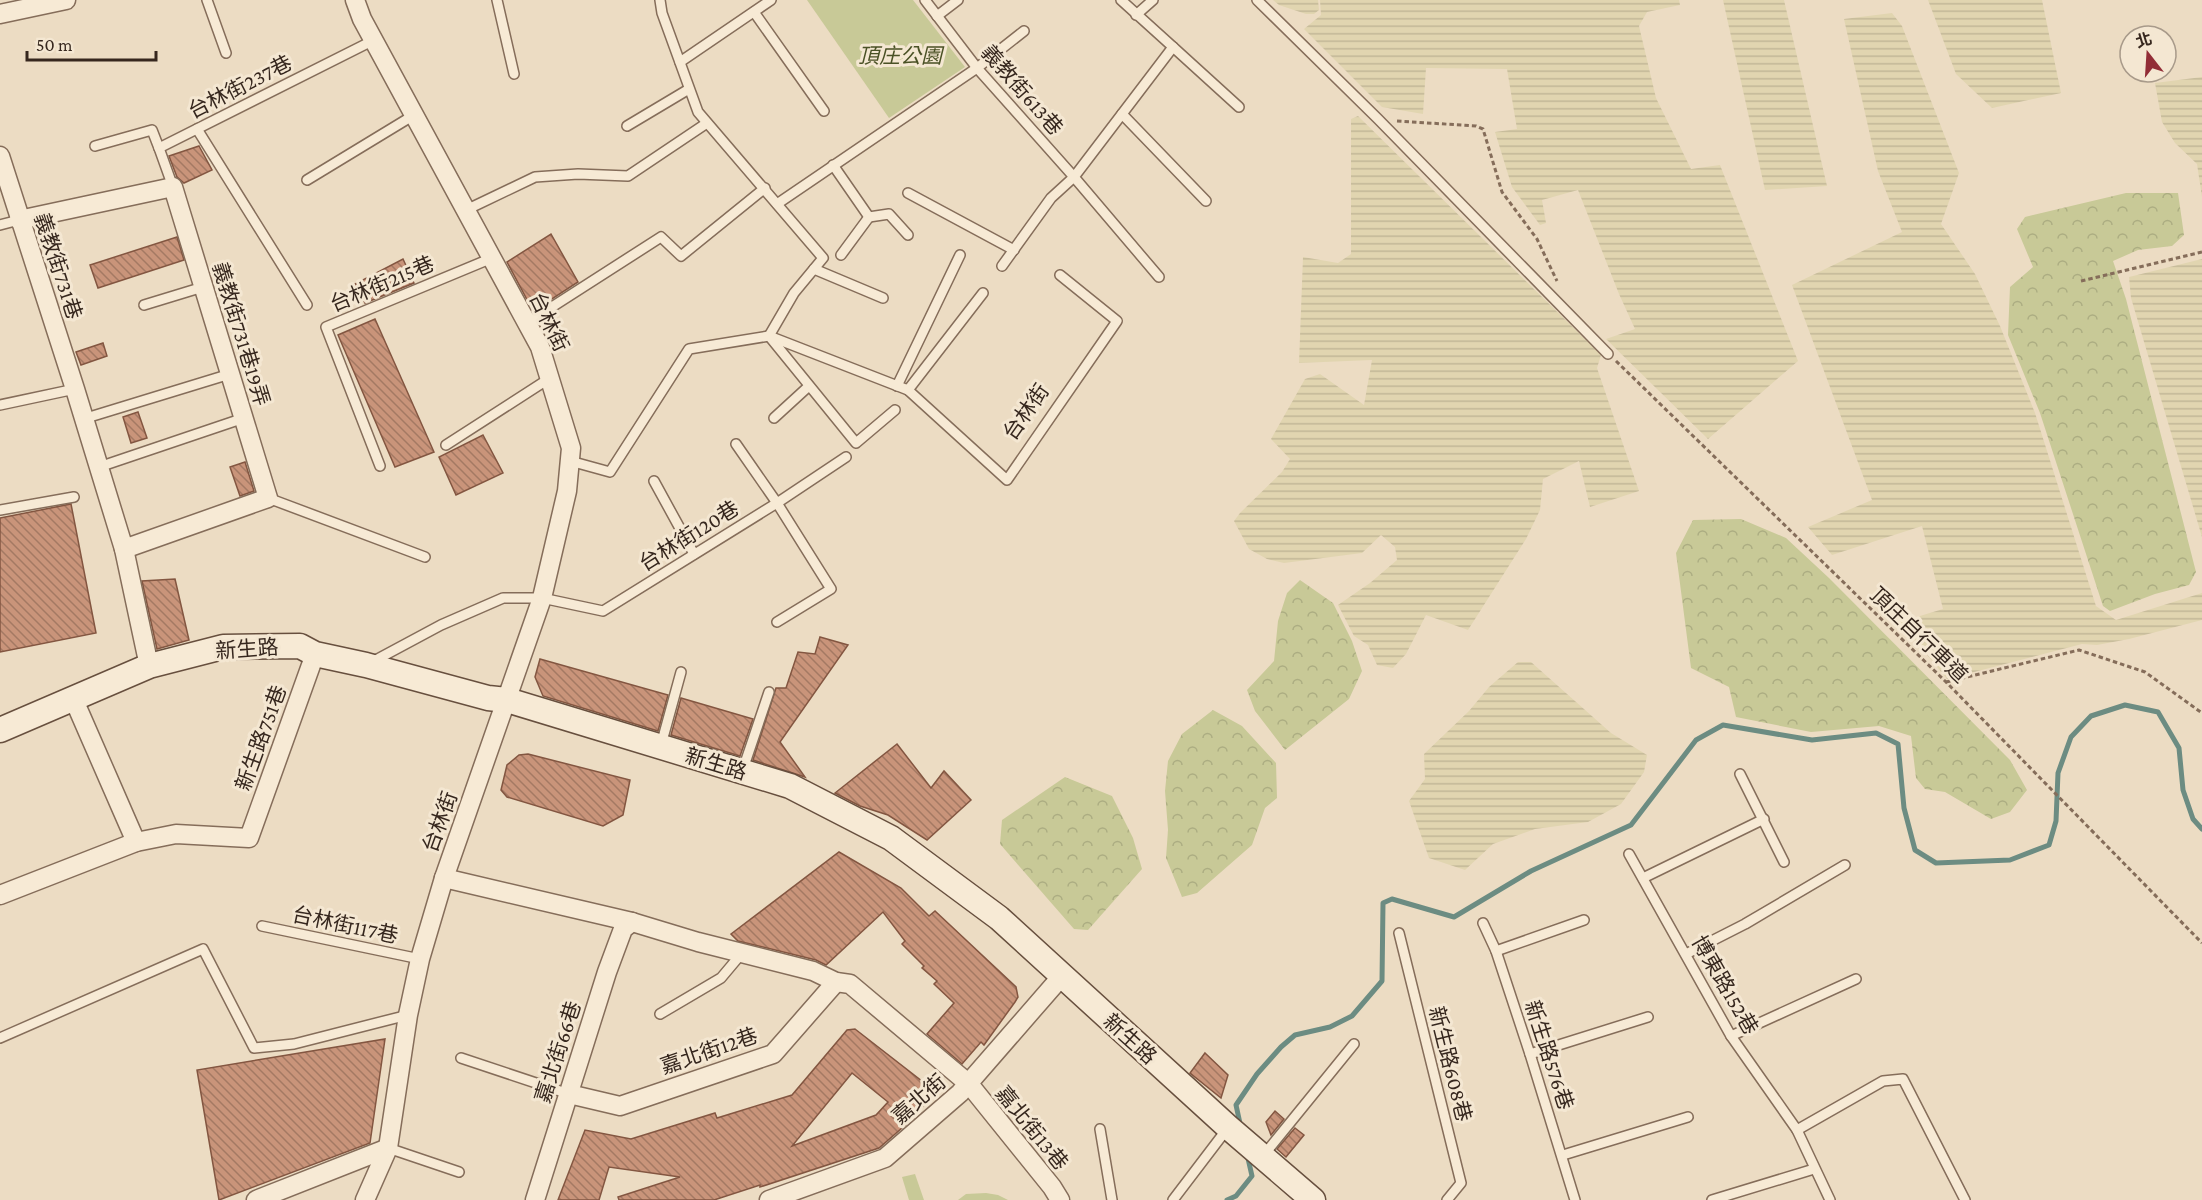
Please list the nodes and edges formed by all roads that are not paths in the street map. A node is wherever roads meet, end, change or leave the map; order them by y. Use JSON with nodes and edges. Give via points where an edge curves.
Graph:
{"nodes":[{"id":1,"x":66,"y":0,"type":"edge"},
{"id":2,"x":207,"y":0,"type":"edge"},
{"id":3,"x":355,"y":0,"type":"edge"},
{"id":4,"x":497,"y":0,"type":"edge"},
{"id":5,"x":660,"y":0,"type":"edge"},
{"id":6,"x":771,"y":0,"type":"edge"},
{"id":7,"x":924,"y":0,"type":"edge"},
{"id":8,"x":958,"y":0,"type":"edge"},
{"id":9,"x":1121,"y":0,"type":"edge"},
{"id":10,"x":1153,"y":0,"type":"edge"},
{"id":11,"x":1257,"y":0,"type":"edge"},
{"id":12,"x":754,"y":12,"type":"junction"},
{"id":13,"x":0,"y":14,"type":"edge"},
{"id":14,"x":1136,"y":15,"type":"junction"},
{"id":15,"x":937,"y":16,"type":"junction"},
{"id":16,"x":1024,"y":31,"type":"dead end"},
{"id":17,"x":374,"y":40,"type":"junction"},
{"id":18,"x":1173,"y":47,"type":"junction"},
{"id":19,"x":226,"y":53,"type":"dead end"},
{"id":20,"x":680,"y":62,"type":"junction"},
{"id":21,"x":977,"y":68,"type":"junction"},
{"id":22,"x":514,"y":74,"type":"dead end"},
{"id":23,"x":689,"y":89,"type":"junction"},
{"id":24,"x":1239,"y":107,"type":"dead end"},
{"id":25,"x":824,"y":111,"type":"dead end"},
{"id":26,"x":1122,"y":114,"type":"junction"},
{"id":27,"x":414,"y":115,"type":"junction"},
{"id":28,"x":707,"y":123,"type":"junction"},
{"id":29,"x":627,"y":126,"type":"dead end"},
{"id":30,"x":197,"y":129,"type":"junction"},
{"id":31,"x":94,"y":146,"type":"dead end"},
{"id":32,"x":159,"y":148,"type":"junction"},
{"id":33,"x":0,"y":156,"type":"edge"},
{"id":34,"x":833,"y":165,"type":"junction"},
{"id":35,"x":1074,"y":177,"type":"junction"},
{"id":36,"x":307,"y":180,"type":"dead end"},
{"id":37,"x":173,"y":186,"type":"junction"},
{"id":38,"x":765,"y":188,"type":"junction"},
{"id":39,"x":908,"y":193,"type":"dead end"},
{"id":40,"x":1206,"y":201,"type":"dead end"},
{"id":41,"x":777,"y":204,"type":"junction"},
{"id":42,"x":466,"y":210,"type":"junction"},
{"id":43,"x":869,"y":217,"type":"junction"},
{"id":44,"x":19,"y":220,"type":"junction"},
{"id":45,"x":0,"y":225,"type":"edge"},
{"id":46,"x":908,"y":235,"type":"dead end"},
{"id":47,"x":1014,"y":249,"type":"junction"},
{"id":48,"x":841,"y":255,"type":"dead end"},
{"id":49,"x":960,"y":255,"type":"dead end"},
{"id":50,"x":492,"y":258,"type":"junction"},
{"id":51,"x":1002,"y":266,"type":"dead end"},
{"id":52,"x":814,"y":269,"type":"junction"},
{"id":53,"x":1060,"y":275,"type":"dead end"},
{"id":54,"x":1159,"y":277,"type":"dead end"},
{"id":55,"x":203,"y":287,"type":"junction"},
{"id":56,"x":983,"y":292,"type":"dead end"},
{"id":57,"x":883,"y":298,"type":"dead end"},
{"id":58,"x":144,"y":305,"type":"dead end"},
{"id":59,"x":307,"y":305,"type":"dead end"},
{"id":60,"x":527,"y":323,"type":"junction"},
{"id":61,"x":769,"y":336,"type":"junction"},
{"id":62,"x":1608,"y":354,"type":"road end"},
{"id":63,"x":230,"y":374,"type":"junction"},
{"id":64,"x":550,"y":378,"type":"junction"},
{"id":65,"x":809,"y":386,"type":"junction"},
{"id":66,"x":897,"y":386,"type":"junction"},
{"id":67,"x":75,"y":389,"type":"junction"},
{"id":68,"x":908,"y":390,"type":"junction"},
{"id":69,"x":0,"y":405,"type":"edge"},
{"id":70,"x":895,"y":410,"type":"dead end"},
{"id":71,"x":244,"y":418,"type":"junction"},
{"id":72,"x":774,"y":418,"type":"dead end"},
{"id":73,"x":83,"y":419,"type":"junction"},
{"id":74,"x":736,"y":444,"type":"dead end"},
{"id":75,"x":446,"y":445,"type":"dead end"},
{"id":76,"x":846,"y":457,"type":"dead end"},
{"id":77,"x":570,"y":461,"type":"junction"},
{"id":78,"x":380,"y":466,"type":"dead end"},
{"id":79,"x":99,"y":467,"type":"junction"},
{"id":80,"x":654,"y":482,"type":"dead end"},
{"id":81,"x":74,"y":497,"type":"dead end"},
{"id":82,"x":268,"y":498,"type":"junction"},
{"id":83,"x":777,"y":503,"type":"junction"},
{"id":84,"x":0,"y":510,"type":"edge"},
{"id":85,"x":124,"y":549,"type":"junction"},
{"id":86,"x":694,"y":554,"type":"junction"},
{"id":87,"x":425,"y":557,"type":"dead end"},
{"id":88,"x":542,"y":598,"type":"junction"},
{"id":89,"x":777,"y":622,"type":"dead end"},
{"id":90,"x":315,"y":654,"type":"junction"},
{"id":91,"x":366,"y":665,"type":"junction"},
{"id":92,"x":149,"y":666,"type":"junction"},
{"id":93,"x":681,"y":672,"type":"dead end"},
{"id":94,"x":769,"y":692,"type":"dead end"},
{"id":95,"x":74,"y":700,"type":"junction"},
{"id":96,"x":507,"y":700,"type":"junction"},
{"id":97,"x":0,"y":730,"type":"edge"},
{"id":98,"x":660,"y":747,"type":"junction"},
{"id":99,"x":742,"y":772,"type":"junction"},
{"id":100,"x":1740,"y":774,"type":"dead end"},
{"id":101,"x":1764,"y":819,"type":"junction"},
{"id":102,"x":136,"y":842,"type":"junction"},
{"id":103,"x":1629,"y":854,"type":"dead end"},
{"id":104,"x":1784,"y":862,"type":"dead end"},
{"id":105,"x":1845,"y":865,"type":"dead end"},
{"id":106,"x":444,"y":878,"type":"junction"},
{"id":107,"x":1643,"y":878,"type":"junction"},
{"id":108,"x":0,"y":895,"type":"edge"},
{"id":109,"x":1584,"y":920,"type":"dead end"},
{"id":110,"x":632,"y":922,"type":"junction"},
{"id":111,"x":1482,"y":923,"type":"dead end"},
{"id":112,"x":262,"y":926,"type":"dead end"},
{"id":113,"x":1399,"y":933,"type":"dead end"},
{"id":114,"x":1496,"y":951,"type":"junction"},
{"id":115,"x":742,"y":953,"type":"junction"},
{"id":116,"x":1686,"y":954,"type":"junction"},
{"id":117,"x":420,"y":959,"type":"junction"},
{"id":118,"x":1061,"y":976,"type":"junction"},
{"id":119,"x":1856,"y":979,"type":"dead end"},
{"id":120,"x":836,"y":982,"type":"junction"},
{"id":121,"x":660,"y":1014,"type":"dead end"},
{"id":122,"x":408,"y":1015,"type":"junction"},
{"id":123,"x":1648,"y":1017,"type":"dead end"},
{"id":124,"x":1731,"y":1036,"type":"junction"},
{"id":125,"x":0,"y":1038,"type":"edge"},
{"id":126,"x":1354,"y":1044,"type":"dead end"},
{"id":127,"x":1530,"y":1054,"type":"junction"},
{"id":128,"x":461,"y":1058,"type":"dead end"},
{"id":129,"x":969,"y":1084,"type":"junction"},
{"id":130,"x":569,"y":1094,"type":"junction"},
{"id":131,"x":1688,"y":1117,"type":"dead end"},
{"id":132,"x":1228,"y":1127,"type":"junction"},
{"id":133,"x":1100,"y":1129,"type":"dead end"},
{"id":134,"x":1797,"y":1130,"type":"junction"},
{"id":135,"x":388,"y":1148,"type":"junction"},
{"id":136,"x":1563,"y":1155,"type":"junction"},
{"id":137,"x":1263,"y":1156,"type":"junction"},
{"id":138,"x":1814,"y":1169,"type":"junction"},
{"id":139,"x":459,"y":1172,"type":"dead end"},
{"id":140,"x":256,"y":1200,"type":"edge"},
{"id":141,"x":365,"y":1200,"type":"edge"},
{"id":142,"x":535,"y":1200,"type":"edge"},
{"id":143,"x":769,"y":1200,"type":"edge"},
{"id":144,"x":1060,"y":1200,"type":"edge"},
{"id":145,"x":1112,"y":1200,"type":"edge"},
{"id":146,"x":1173,"y":1200,"type":"edge"},
{"id":147,"x":1313,"y":1200,"type":"edge"},
{"id":148,"x":1448,"y":1200,"type":"edge"},
{"id":149,"x":1575,"y":1200,"type":"edge"},
{"id":150,"x":1712,"y":1200,"type":"edge"},
{"id":151,"x":1830,"y":1200,"type":"edge"},
{"id":152,"x":1965,"y":1200,"type":"edge"}],
"edges":[{"from":1,"to":13,"type":"street"},
{"from":2,"to":19,"type":"lane"},
{"from":3,"to":17,"type":"street","name":"台林街"},
{"from":4,"to":22,"type":"lane"},
{"from":5,"to":20,"type":"lane"},
{"from":6,"to":12,"type":"lane"},
{"from":7,"to":15,"type":"lane","name":"義教街613巷"},
{"from":8,"to":15,"type":"lane"},
{"from":9,"to":14,"type":"lane"},
{"from":10,"to":14,"type":"lane"},
{"from":11,"to":62,"type":"lane"},
{"from":12,"to":20,"type":"lane"},
{"from":12,"to":25,"type":"lane"},
{"from":14,"to":18,"type":"lane"},
{"from":15,"to":21,"type":"lane","name":"義教街613巷"},
{"from":16,"to":21,"type":"lane"},
{"from":17,"to":27,"type":"street","name":"台林街"},
{"from":17,"to":30,"type":"lane","name":"台林街237巷"},
{"from":18,"to":24,"type":"lane"},
{"from":18,"to":26,"type":"lane"},
{"from":20,"to":23,"type":"lane"},
{"from":21,"to":34,"type":"lane"},
{"from":21,"to":35,"type":"lane","name":"義教街613巷"},
{"from":23,"to":28,"type":"lane"},
{"from":23,"to":29,"type":"lane"},
{"from":26,"to":35,"type":"lane"},
{"from":26,"to":40,"type":"lane"},
{"from":27,"to":36,"type":"lane"},
{"from":27,"to":42,"type":"street","name":"台林街"},
{"from":28,"to":38,"type":"lane"},
{"from":28,"to":42,"type":"lane","via":[[628,176],[535,177]]},
{"from":30,"to":32,"type":"lane","name":"台林街237巷"},
{"from":30,"to":59,"type":"lane"},
{"from":31,"to":32,"type":"lane","via":[[152,130]]},
{"from":32,"to":37,"type":"lane"},
{"from":33,"to":44,"type":"street","name":"義教街731巷"},
{"from":34,"to":41,"type":"lane"},
{"from":34,"to":43,"type":"lane"},
{"from":35,"to":47,"type":"lane","via":[[1051,198]]},
{"from":35,"to":54,"type":"lane","name":"義教街613巷"},
{"from":37,"to":44,"type":"street"},
{"from":37,"to":55,"type":"street","name":"義教街731巷19弄"},
{"from":38,"to":41,"type":"lane"},
{"from":38,"to":60,"type":"lane","via":[[681,256],[661,237]]},
{"from":39,"to":47,"type":"lane"},
{"from":41,"to":52,"type":"lane","via":[[824,258]]},
{"from":42,"to":50,"type":"street","name":"台林街"},
{"from":43,"to":46,"type":"lane","via":[[889,213]]},
{"from":43,"to":48,"type":"lane"},
{"from":44,"to":45,"type":"lane"},
{"from":44,"to":67,"type":"street","name":"義教街731巷"},
{"from":47,"to":51,"type":"lane"},
{"from":49,"to":66,"type":"lane"},
{"from":50,"to":60,"type":"street","name":"台林街"},
{"from":50,"to":78,"type":"lane","name":"台林街215巷","via":[[326,327]]},
{"from":52,"to":57,"type":"lane"},
{"from":52,"to":61,"type":"lane","via":[[794,293]]},
{"from":53,"to":68,"type":"lane","name":"台林街","via":[[1117,321],[1006,480]]},
{"from":55,"to":58,"type":"lane"},
{"from":55,"to":63,"type":"street","name":"義教街731巷19弄"},
{"from":56,"to":68,"type":"lane"},
{"from":60,"to":64,"type":"street","name":"台林街"},
{"from":61,"to":65,"type":"lane"},
{"from":61,"to":66,"type":"lane","name":"台林街"},
{"from":61,"to":77,"type":"lane","via":[[689,349],[610,472]]},
{"from":63,"to":71,"type":"street","name":"義教街731巷19弄"},
{"from":63,"to":73,"type":"lane"},
{"from":64,"to":75,"type":"lane"},
{"from":64,"to":77,"type":"street","name":"台林街","via":[[571,448]]},
{"from":65,"to":70,"type":"lane","via":[[856,443]]},
{"from":65,"to":72,"type":"lane"},
{"from":66,"to":68,"type":"lane","name":"台林街"},
{"from":67,"to":69,"type":"lane"},
{"from":67,"to":73,"type":"street","name":"義教街731巷"},
{"from":71,"to":79,"type":"lane"},
{"from":71,"to":82,"type":"street","name":"義教街731巷19弄"},
{"from":73,"to":79,"type":"street","name":"義教街731巷"},
{"from":74,"to":83,"type":"lane"},
{"from":76,"to":83,"type":"lane","name":"台林街120巷"},
{"from":77,"to":88,"type":"street","name":"台林街","via":[[567,491]]},
{"from":79,"to":85,"type":"street","name":"義教街731巷"},
{"from":80,"to":86,"type":"lane"},
{"from":81,"to":84,"type":"lane"},
{"from":82,"to":85,"type":"street"},
{"from":82,"to":87,"type":"lane"},
{"from":83,"to":86,"type":"lane","name":"台林街120巷"},
{"from":83,"to":89,"type":"lane","via":[[831,589]]},
{"from":85,"to":92,"type":"street","name":"義教街731巷"},
{"from":86,"to":88,"type":"lane","name":"台林街120巷","via":[[603,611]]},
{"from":88,"to":91,"type":"lane","name":"台林街120巷","via":[[503,598]]},
{"from":88,"to":96,"type":"street","name":"台林街"},
{"from":90,"to":91,"type":"street","name":"新生路"},
{"from":90,"to":92,"type":"street","name":"新生路","via":[[300,646],[223,647]]},
{"from":90,"to":102,"type":"street","name":"新生路751巷","via":[[249,838],[176,834]]},
{"from":91,"to":96,"type":"street","name":"新生路"},
{"from":92,"to":95,"type":"street","name":"新生路"},
{"from":93,"to":98,"type":"lane"},
{"from":94,"to":99,"type":"lane"},
{"from":95,"to":97,"type":"street","name":"新生路"},
{"from":95,"to":102,"type":"street"},
{"from":96,"to":98,"type":"street","name":"新生路"},
{"from":96,"to":106,"type":"street","name":"台林街"},
{"from":98,"to":99,"type":"street","name":"新生路"},
{"from":99,"to":118,"type":"street","name":"新生路","via":[[790,786],[891,838],[999,918]]},
{"from":100,"to":101,"type":"lane"},
{"from":101,"to":104,"type":"lane"},
{"from":101,"to":107,"type":"lane"},
{"from":102,"to":108,"type":"street"},
{"from":103,"to":107,"type":"lane","name":"博東路152巷"},
{"from":105,"to":116,"type":"lane"},
{"from":106,"to":110,"type":"street"},
{"from":106,"to":117,"type":"street","name":"台林街"},
{"from":107,"to":116,"type":"lane","name":"博東路152巷"},
{"from":109,"to":114,"type":"lane"},
{"from":110,"to":115,"type":"street"},
{"from":110,"to":130,"type":"street","name":"嘉北街66巷","via":[[623,929],[611,961]]},
{"from":111,"to":114,"type":"lane","name":"新生路576巷"},
{"from":112,"to":117,"type":"lane","name":"台林街117巷"},
{"from":113,"to":148,"type":"lane","name":"新生路608巷","via":[[1461,1183]]},
{"from":114,"to":127,"type":"lane","name":"新生路576巷"},
{"from":115,"to":120,"type":"street","via":[[813,971]]},
{"from":115,"to":121,"type":"lane","via":[[721,978]]},
{"from":116,"to":124,"type":"lane","name":"博東路152巷"},
{"from":117,"to":122,"type":"street","name":"台林街"},
{"from":118,"to":129,"type":"street","name":"嘉北街"},
{"from":118,"to":132,"type":"street","name":"新生路"},
{"from":119,"to":124,"type":"lane"},
{"from":120,"to":129,"type":"street","via":[[850,984]]},
{"from":120,"to":130,"type":"street","name":"嘉北街12巷","via":[[773,1054],[620,1106]]},
{"from":122,"to":125,"type":"lane","via":[[294,1044],[254,1048],[203,949]]},
{"from":122,"to":135,"type":"street","name":"台林街"},
{"from":123,"to":127,"type":"lane"},
{"from":124,"to":134,"type":"lane","name":"博東路152巷"},
{"from":126,"to":137,"type":"lane"},
{"from":127,"to":136,"type":"lane","name":"新生路576巷"},
{"from":128,"to":130,"type":"lane"},
{"from":129,"to":143,"type":"street","name":"嘉北街","via":[[885,1158]]},
{"from":129,"to":144,"type":"street","name":"嘉北街13巷"},
{"from":130,"to":142,"type":"street","name":"嘉北街66巷"},
{"from":131,"to":136,"type":"lane"},
{"from":132,"to":137,"type":"street","name":"新生路"},
{"from":132,"to":146,"type":"lane"},
{"from":133,"to":145,"type":"lane"},
{"from":134,"to":138,"type":"lane","name":"博東路152巷"},
{"from":134,"to":152,"type":"lane","via":[[1882,1081],[1903,1079]]},
{"from":135,"to":139,"type":"lane"},
{"from":135,"to":140,"type":"street"},
{"from":135,"to":141,"type":"street","name":"台林街"},
{"from":136,"to":149,"type":"lane","name":"新生路576巷"},
{"from":137,"to":147,"type":"street","name":"新生路"},
{"from":138,"to":150,"type":"lane"},
{"from":138,"to":151,"type":"lane","name":"博東路152巷"}]}
